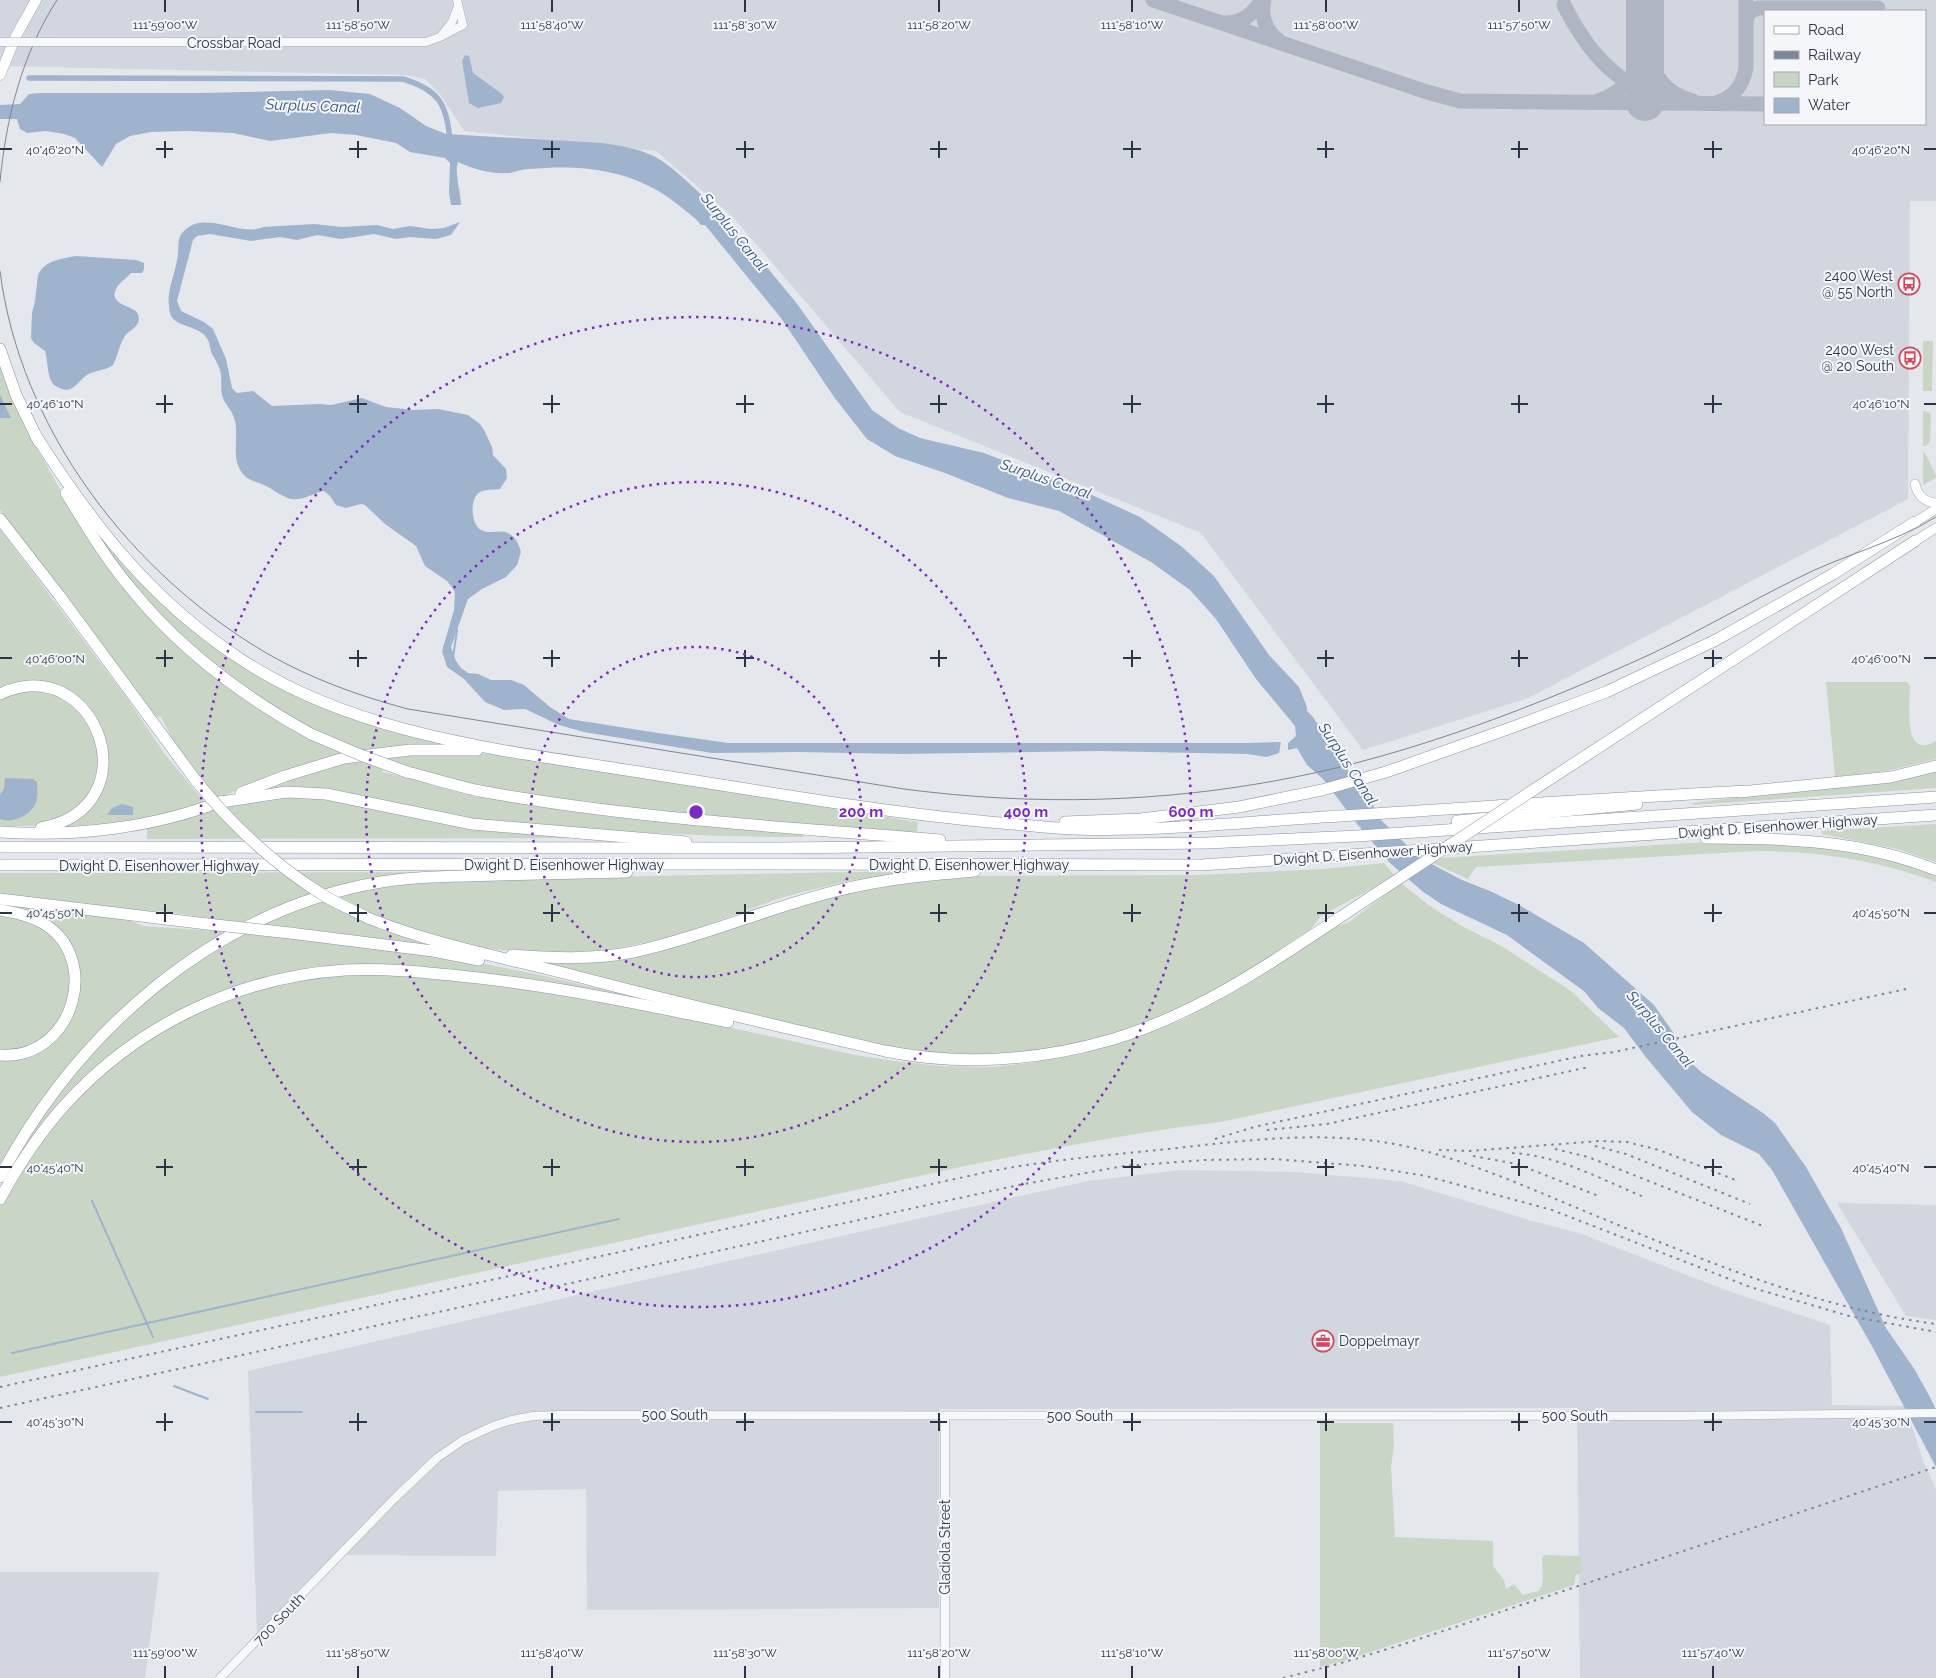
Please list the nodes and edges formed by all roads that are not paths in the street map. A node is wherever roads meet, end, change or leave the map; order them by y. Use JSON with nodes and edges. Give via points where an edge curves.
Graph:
{"nodes":[{"id":1,"x":36,"y":0,"type":"edge"},
{"id":2,"x":458,"y":2,"type":"edge"},
{"id":3,"x":440,"y":37,"type":"junction"},
{"id":4,"x":0,"y":42,"type":"edge"},
{"id":5,"x":0,"y":75,"type":"edge"},
{"id":6,"x":0,"y":350,"type":"edge"},
{"id":7,"x":36,"y":436,"type":"junction"},
{"id":8,"x":1915,"y":484,"type":"dead end"},
{"id":9,"x":1936,"y":504,"type":"edge"},
{"id":10,"x":1936,"y":509,"type":"edge"},
{"id":11,"x":0,"y":520,"type":"edge"},
{"id":12,"x":1915,"y":522,"type":"joint"},
{"id":13,"x":1936,"y":528,"type":"edge"},
{"id":14,"x":1915,"y":541,"type":"joint"},
{"id":15,"x":0,"y":694,"type":"edge"},
{"id":16,"x":538,"y":756,"type":"junction"},
{"id":17,"x":1936,"y":766,"type":"edge"},
{"id":18,"x":1746,"y":791,"type":"junction"},
{"id":19,"x":1936,"y":797,"type":"edge"},
{"id":20,"x":215,"y":803,"type":"junction"},
{"id":21,"x":1936,"y":815,"type":"edge"},
{"id":22,"x":926,"y":816,"type":"junction"},
{"id":23,"x":1881,"y":819,"type":"junction"},
{"id":24,"x":1936,"y":819,"type":"edge"},
{"id":25,"x":0,"y":832,"type":"edge"},
{"id":26,"x":1406,"y":832,"type":"junction"},
{"id":27,"x":1609,"y":838,"type":"junction"},
{"id":28,"x":1009,"y":846,"type":"junction"},
{"id":29,"x":0,"y":847,"type":"edge"},
{"id":30,"x":781,"y":848,"type":"junction"},
{"id":31,"x":755,"y":864,"type":"junction"},
{"id":32,"x":1057,"y":865,"type":"junction"},
{"id":33,"x":0,"y":866,"type":"edge"},
{"id":34,"x":1936,"y":870,"type":"edge"},
{"id":35,"x":0,"y":899,"type":"edge"},
{"id":36,"x":0,"y":910,"type":"edge"},
{"id":37,"x":485,"y":954,"type":"junction"},
{"id":38,"x":624,"y":989,"type":"junction"},
{"id":39,"x":0,"y":1055,"type":"edge"},
{"id":40,"x":936,"y":1058,"type":"junction"},
{"id":41,"x":0,"y":1177,"type":"edge"},
{"id":42,"x":0,"y":1198,"type":"edge"},
{"id":43,"x":1936,"y":1413,"type":"edge"},
{"id":44,"x":945,"y":1417,"type":"junction"},
{"id":45,"x":337,"y":1559,"type":"joint"},
{"id":46,"x":220,"y":1678,"type":"edge"},
{"id":47,"x":945,"y":1678,"type":"edge"}],
"edges":[{"from":1,"to":5,"type":"main road"},
{"from":2,"to":3,"type":"street","via":[[452,22]]},
{"from":2,"to":3,"type":"street","name":"Crossbar Road","via":[[463,25]]},
{"from":3,"to":4,"type":"street","name":"Crossbar Road","bridge":true,"via":[[426,42]]},
{"from":6,"to":7,"type":"highway"},
{"from":7,"to":16,"type":"highway","via":[[103,533],[146,581],[185,619],[242,660],[297,691],[368,718],[432,736]]},
{"from":7,"to":28,"type":"highway","bridge":true,"via":[[55,475],[95,541],[133,592],[171,633],[232,686],[285,720],[358,754],[407,772],[479,790],[564,804],[662,817]]},
{"from":8,"to":9,"type":"main road","via":[[1921,498]]},
{"from":10,"to":12,"type":"main road"},
{"from":11,"to":37,"type":"highway","bridge":true,"via":[[226,817],[270,856],[325,896],[368,918],[426,939]]},
{"from":12,"to":22,"type":"highway","via":[[1833,574],[1716,640],[1606,692],[1386,772],[1322,790],[1239,807],[1141,819],[989,821]]},
{"from":13,"to":14,"type":"main road"},
{"from":14,"to":40,"type":"highway","bridge":true,"via":[[1224,991],[1148,1028],[1094,1044],[1039,1055]]},
{"from":15,"to":25,"type":"highway","via":[[30,687],[55,690],[68,696],[83,707],[97,728],[104,759],[94,796],[77,814],[54,826]]},
{"from":16,"to":20,"type":"highway","via":[[469,750],[410,750],[344,758]]},
{"from":16,"to":22,"type":"highway"},
{"from":17,"to":18,"type":"highway","via":[[1892,777]]},
{"from":18,"to":22,"type":"highway","via":[[1156,829],[1081,829]]},
{"from":18,"to":26,"type":"highway","via":[[1577,811],[1446,822]]},
{"from":19,"to":26,"type":"highway","name":"Dwight D. Eisenhower Highway"},
{"from":20,"to":25,"type":"highway","via":[[161,820],[106,829],[59,833]]},
{"from":20,"to":30,"type":"highway","via":[[286,792],[326,794],[472,824]]},
{"from":21,"to":23,"type":"highway","name":"Dwight D. Eisenhower Highway"},
{"from":23,"to":24,"type":"highway"},
{"from":23,"to":27,"type":"highway","name":"Dwight D. Eisenhower Highway"},
{"from":26,"to":28,"type":"highway","name":"Dwight D. Eisenhower Highway","via":[[1208,843]]},
{"from":27,"to":32,"type":"highway","name":"Dwight D. Eisenhower Highway","via":[[1201,865]]},
{"from":27,"to":34,"type":"highway","via":[[1760,837],[1827,842]]},
{"from":28,"to":30,"type":"highway","name":"Dwight D. Eisenhower Highway"},
{"from":29,"to":30,"type":"highway","name":"Dwight D. Eisenhower Highway"},
{"from":31,"to":32,"type":"highway","name":"Dwight D. Eisenhower Highway"},
{"from":31,"to":33,"type":"highway","name":"Dwight D. Eisenhower Highway"},
{"from":31,"to":41,"type":"highway","via":[[715,870],[406,879],[345,890],[276,913],[201,952],[159,982],[128,1011],[49,1100]]},
{"from":32,"to":37,"type":"highway","via":[[897,878],[793,903],[631,952],[556,958]]},
{"from":35,"to":38,"type":"highway","bridge":true,"via":[[433,951]]},
{"from":36,"to":39,"type":"highway","via":[[29,917],[48,926],[61,939],[76,978],[72,1006],[58,1030],[37,1047]]},
{"from":37,"to":38,"type":"highway"},
{"from":38,"to":40,"type":"highway","via":[[887,1051]]},
{"from":40,"to":42,"type":"highway","via":[[912,1060],[882,1055],[624,1000],[514,982],[391,970],[310,974],[252,986],[214,1000],[166,1023],[122,1052],[90,1079],[53,1118]]},
{"from":43,"to":44,"type":"street","name":"500 South"},
{"from":44,"to":45,"type":"street","name":"500 South","via":[[559,1415],[512,1420],[452,1446],[395,1498]]},
{"from":44,"to":47,"type":"street","name":"Gladiola Street"},
{"from":45,"to":46,"type":"street","name":"700 South"}]}
